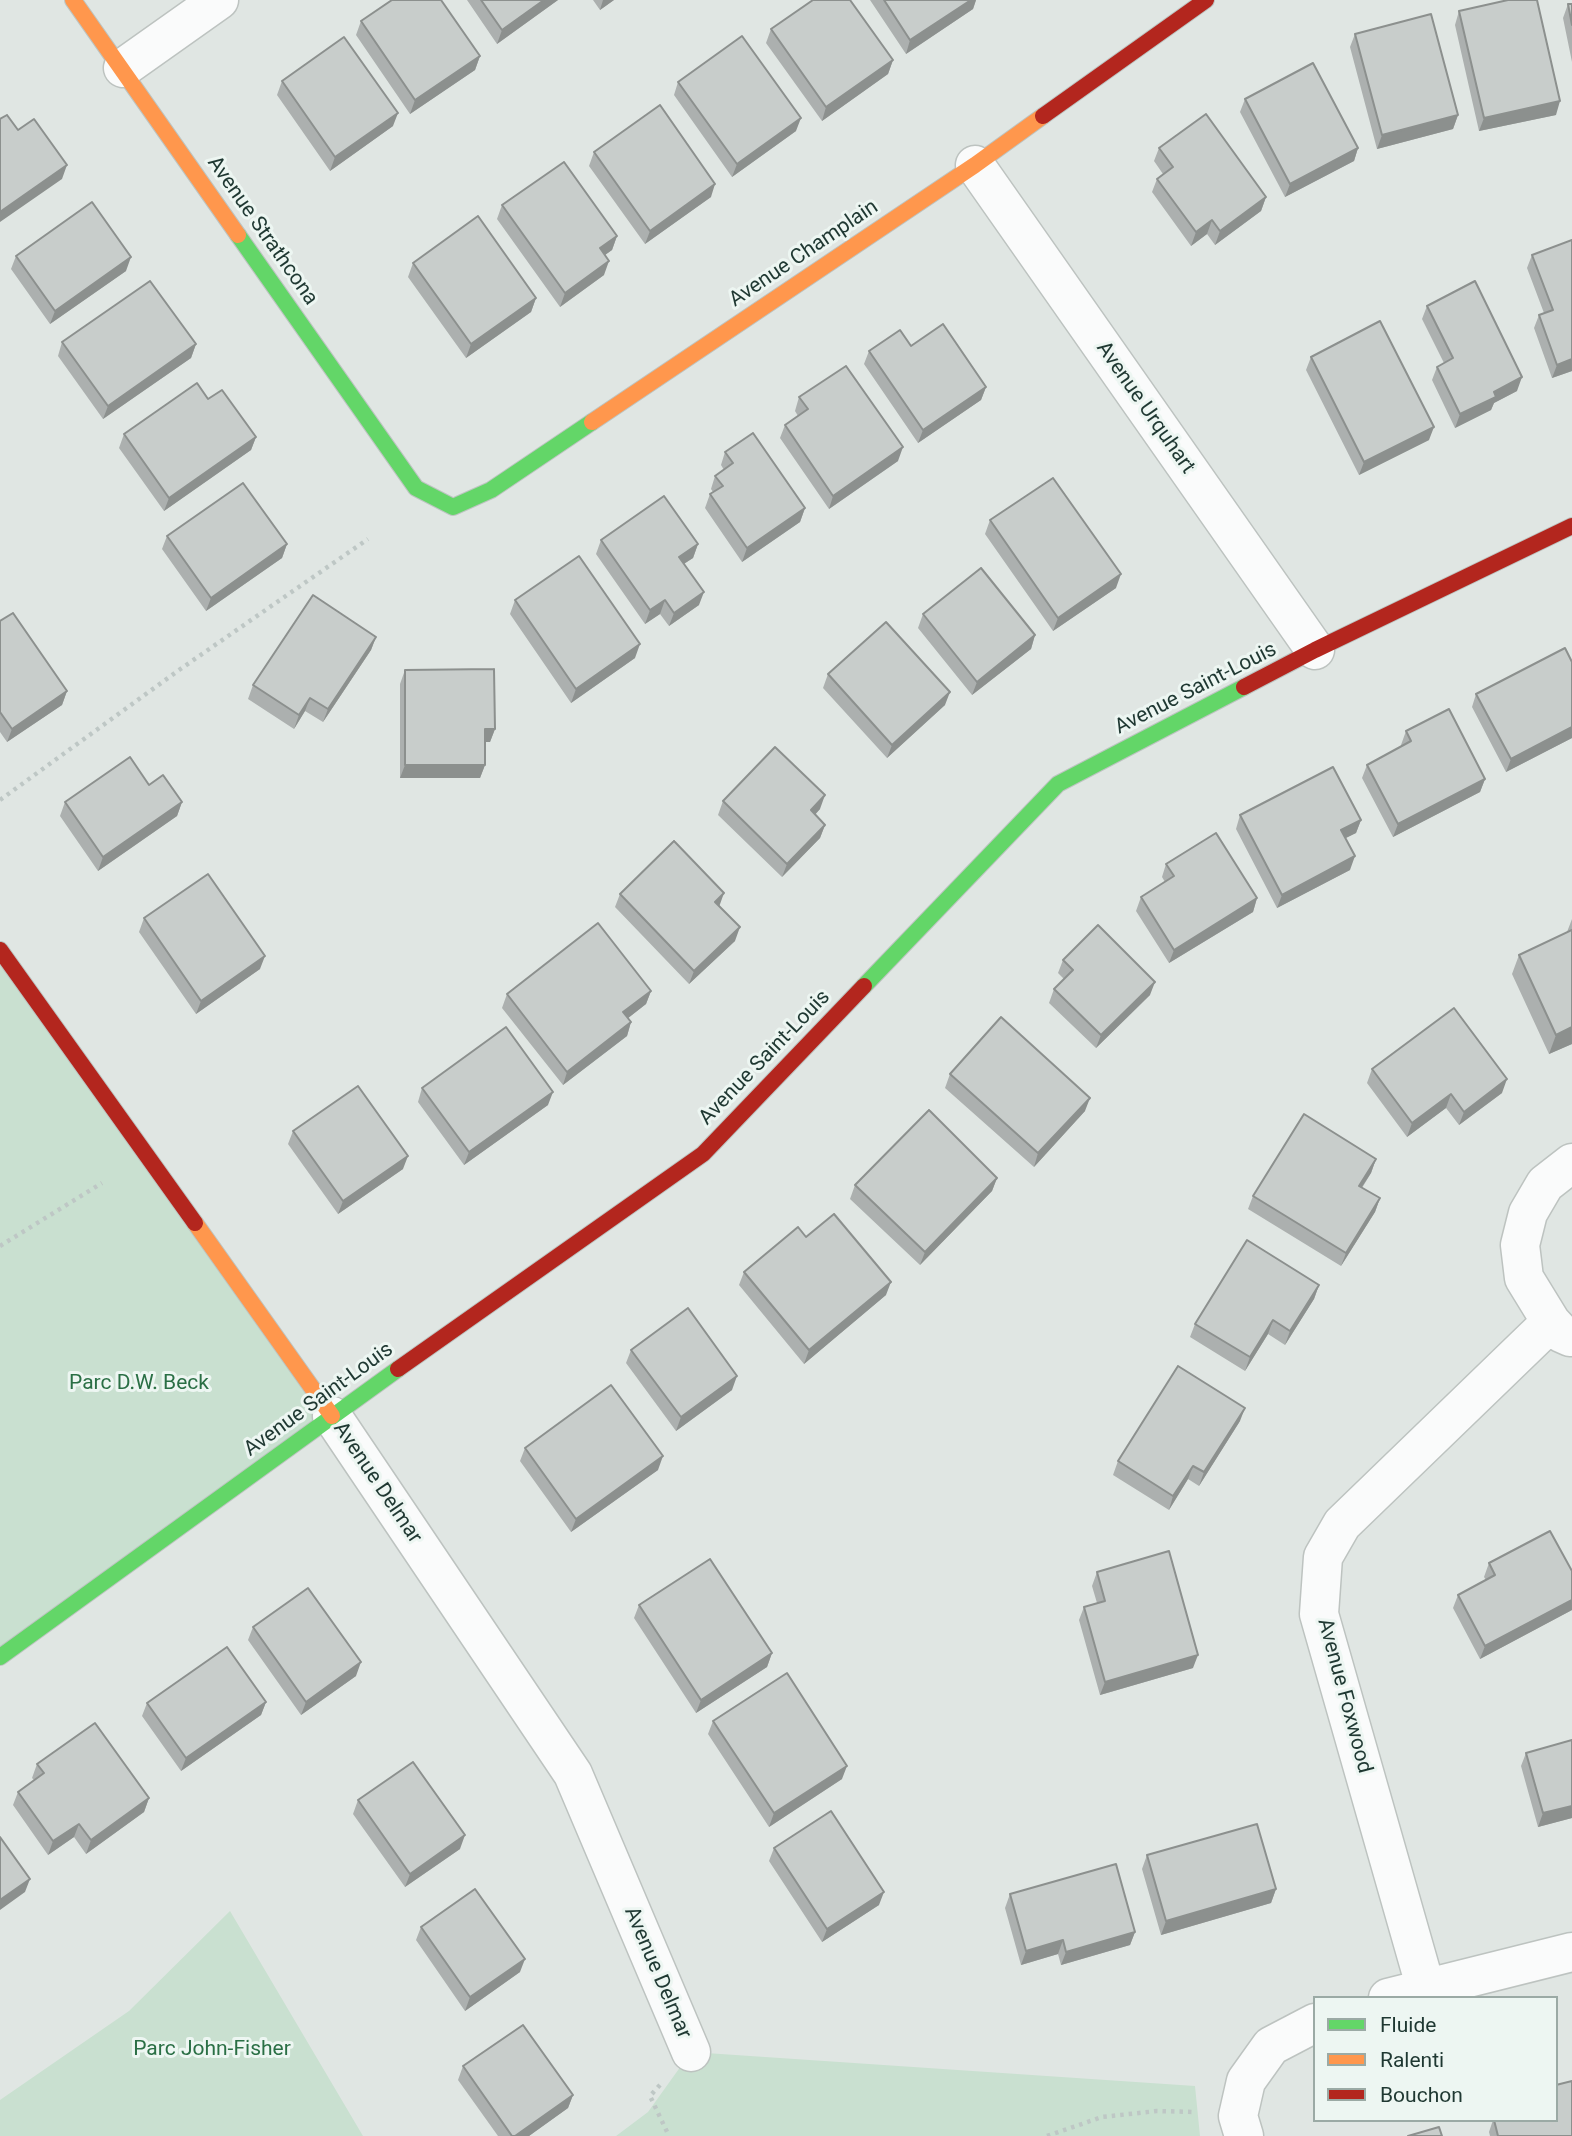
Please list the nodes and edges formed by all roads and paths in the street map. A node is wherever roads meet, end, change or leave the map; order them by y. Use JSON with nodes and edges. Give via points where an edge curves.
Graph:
{"nodes":[{"id":1,"x":73,"y":0,"type":"edge"},
{"id":2,"x":219,"y":0,"type":"edge"},
{"id":3,"x":1206,"y":0,"type":"edge"},
{"id":4,"x":123,"y":68,"type":"junction"},
{"id":5,"x":975,"y":165,"type":"junction"},
{"id":6,"x":416,"y":488,"type":"joint"},
{"id":7,"x":1572,"y":526,"type":"edge"},
{"id":8,"x":368,"y":539,"type":"dead end"},
{"id":9,"x":1315,"y":650,"type":"junction"},
{"id":10,"x":0,"y":800,"type":"edge"},
{"id":11,"x":0,"y":950,"type":"edge"},
{"id":12,"x":1572,"y":1163,"type":"edge"},
{"id":13,"x":102,"y":1183,"type":"dead end"},
{"id":14,"x":0,"y":1246,"type":"edge"},
{"id":15,"x":1562,"y":1330,"type":"edge"},
{"id":16,"x":332,"y":1416,"type":"junction"},
{"id":17,"x":0,"y":1657,"type":"edge"},
{"id":18,"x":1572,"y":1952,"type":"edge"},
{"id":19,"x":1426,"y":1989,"type":"junction"},
{"id":20,"x":1396,"y":1996,"type":"edge"},
{"id":21,"x":1313,"y":2024,"type":"edge"},
{"id":22,"x":691,"y":2052,"type":"dead end"},
{"id":23,"x":1241,"y":2126,"type":"edge"},
{"id":24,"x":665,"y":2127,"type":"dead end"},
{"id":25,"x":662,"y":2136,"type":"edge"},
{"id":26,"x":1047,"y":2136,"type":"edge"}],
"edges":[{"from":1,"to":4,"type":"street","name":"Avenue Strathcona"},
{"from":2,"to":4,"type":"street"},
{"from":3,"to":5,"type":"street","name":"Avenue Champlain"},
{"from":4,"to":6,"type":"street","name":"Avenue Strathcona"},
{"from":5,"to":6,"type":"street","name":"Avenue Champlain","via":[[491,490],[453,507]]},
{"from":5,"to":9,"type":"street","name":"Avenue Urquhart"},
{"from":7,"to":9,"type":"street","name":"Avenue Saint-Louis"},
{"from":8,"to":10,"type":"path"},
{"from":9,"to":16,"type":"street","name":"Avenue Saint-Louis","via":[[1058,784],[703,1154]]},
{"from":11,"to":16,"type":"street","name":"Avenue Delmar"},
{"from":12,"to":15,"type":"street","name":"Avenue Foxwood","via":[[1545,1184],[1528,1213],[1520,1245],[1524,1278]]},
{"from":13,"to":14,"type":"path"},
{"from":15,"to":19,"type":"street","name":"Avenue Foxwood","via":[[1342,1524],[1323,1558],[1320,1614]]},
{"from":16,"to":17,"type":"street","name":"Avenue Saint-Louis"},
{"from":16,"to":22,"type":"street","name":"Avenue Delmar","via":[[573,1774]]},
{"from":18,"to":19,"type":"street"},
{"from":19,"to":20,"type":"street"},
{"from":21,"to":23,"type":"street","via":[[1271,2046],[1246,2081]]},
{"from":23,"to":26,"type":"path","via":[[1157,2111],[1102,2117]]},
{"from":24,"to":25,"type":"path"}]}
